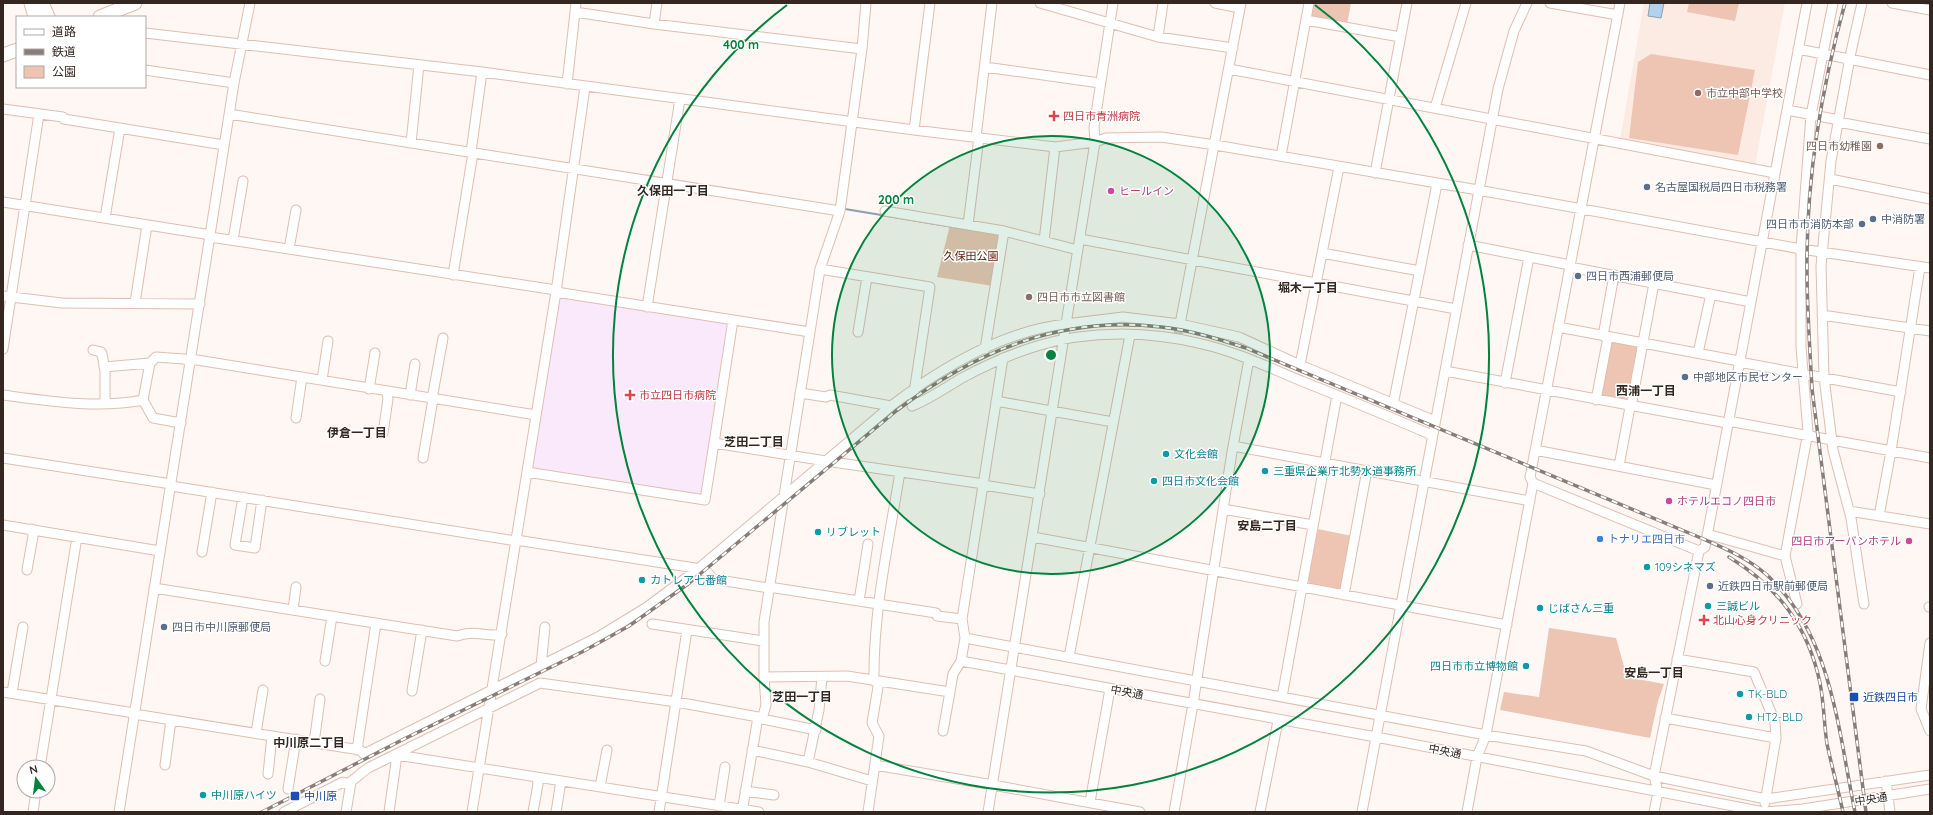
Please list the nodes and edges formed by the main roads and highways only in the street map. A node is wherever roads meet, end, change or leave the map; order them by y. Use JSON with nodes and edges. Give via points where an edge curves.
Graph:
{"nodes":[{"id":1,"x":31,"y":3,"type":"edge"},
{"id":2,"x":42,"y":3,"type":"edge"},
{"id":3,"x":135,"y":3,"type":"edge"},
{"id":4,"x":35,"y":16,"type":"edge"},
{"id":5,"x":48,"y":16,"type":"edge"},
{"id":6,"x":102,"y":16,"type":"edge"},
{"id":7,"x":16,"y":50,"type":"edge"},
{"id":8,"x":3,"y":55,"type":"edge"}],
"edges":[{"from":1,"to":4,"type":"highway"},
{"from":2,"to":5,"type":"highway"},
{"from":3,"to":6,"type":"highway"},
{"from":7,"to":8,"type":"highway"}]}
